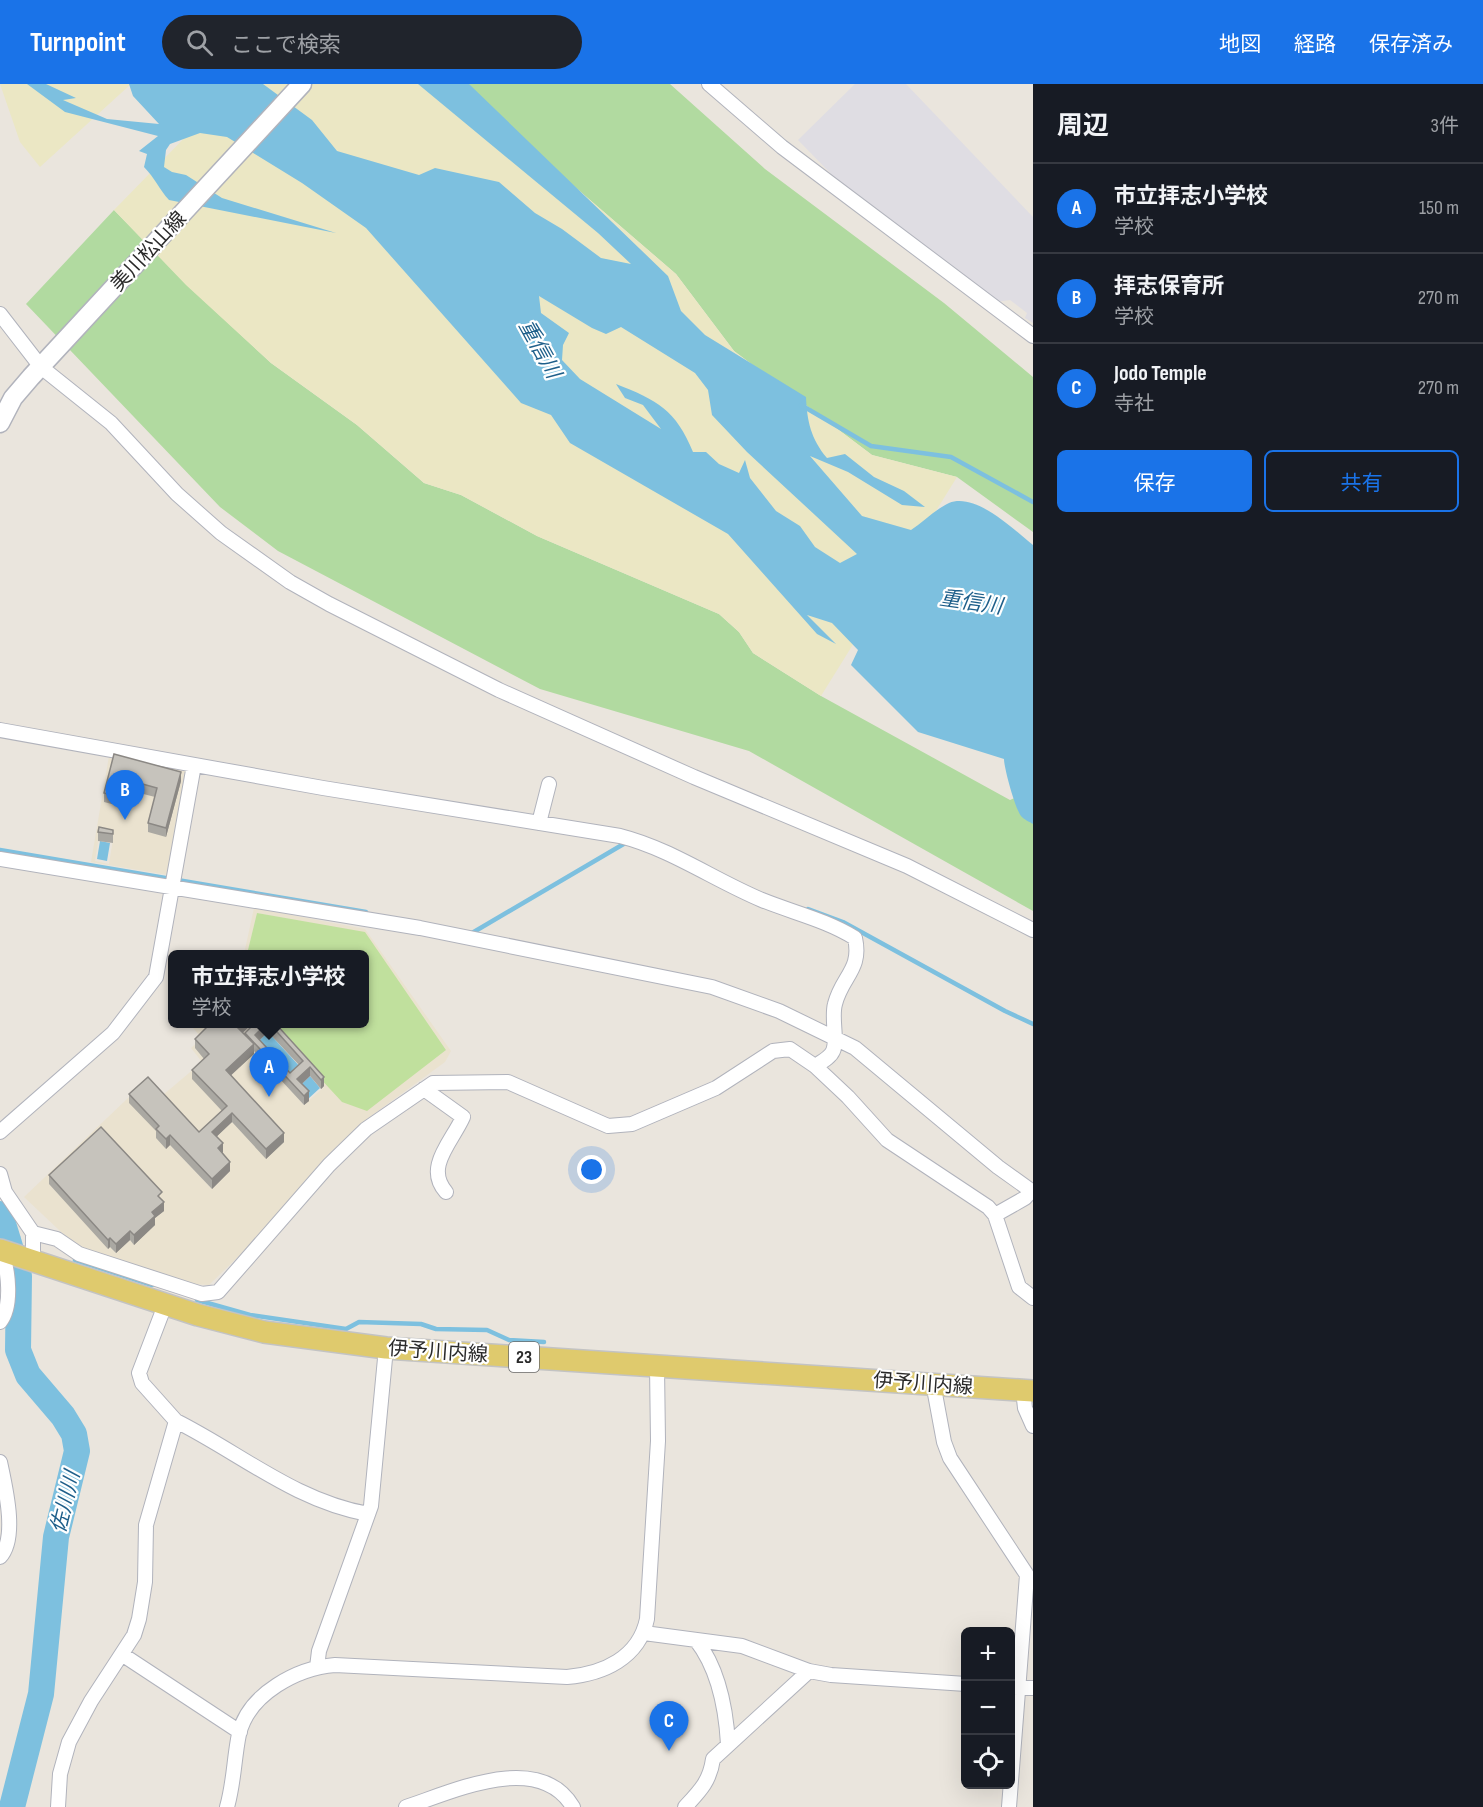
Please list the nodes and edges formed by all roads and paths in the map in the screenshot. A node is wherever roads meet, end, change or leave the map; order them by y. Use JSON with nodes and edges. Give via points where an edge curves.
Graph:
{"nodes":[{"id":1,"x":302,"y":84,"type":"edge"},
{"id":2,"x":709,"y":84,"type":"edge"},
{"id":3,"x":0,"y":314,"type":"edge"},
{"id":4,"x":1033,"y":336,"type":"edge"},
{"id":5,"x":46,"y":362,"type":"junction"},
{"id":6,"x":0,"y":423,"type":"edge"},
{"id":7,"x":0,"y":730,"type":"edge"},
{"id":8,"x":195,"y":765,"type":"junction"},
{"id":9,"x":549,"y":784,"type":"dead end"},
{"id":10,"x":539,"y":823,"type":"junction"},
{"id":11,"x":0,"y":859,"type":"edge"},
{"id":12,"x":170,"y":889,"type":"junction"},
{"id":13,"x":1033,"y":930,"type":"edge"},
{"id":14,"x":834,"y":1037,"type":"junction"},
{"id":15,"x":815,"y":1066,"type":"junction"},
{"id":16,"x":424,"y":1089,"type":"junction"},
{"id":17,"x":0,"y":1132,"type":"edge"},
{"id":18,"x":0,"y":1174,"type":"edge"},
{"id":19,"x":446,"y":1192,"type":"dead end"},
{"id":20,"x":1032,"y":1192,"type":"edge"},
{"id":21,"x":995,"y":1215,"type":"junction"},
{"id":22,"x":33,"y":1233,"type":"junction"},
{"id":23,"x":3,"y":1252,"type":"edge"},
{"id":24,"x":30,"y":1260,"type":"junction"},
{"id":25,"x":1033,"y":1298,"type":"edge"},
{"id":26,"x":165,"y":1305,"type":"junction"},
{"id":27,"x":0,"y":1322,"type":"edge"},
{"id":28,"x":386,"y":1348,"type":"junction"},
{"id":29,"x":657,"y":1367,"type":"junction"},
{"id":30,"x":933,"y":1383,"type":"junction"},
{"id":31,"x":1028,"y":1391,"type":"edge"},
{"id":32,"x":176,"y":1421,"type":"junction"},
{"id":33,"x":1033,"y":1426,"type":"edge"},
{"id":34,"x":0,"y":1462,"type":"edge"},
{"id":35,"x":368,"y":1514,"type":"junction"},
{"id":36,"x":0,"y":1557,"type":"edge"},
{"id":37,"x":644,"y":1633,"type":"junction"},
{"id":38,"x":696,"y":1640,"type":"junction"},
{"id":39,"x":123,"y":1655,"type":"junction"},
{"id":40,"x":317,"y":1666,"type":"junction"},
{"id":41,"x":808,"y":1671,"type":"junction"},
{"id":42,"x":1015,"y":1681,"type":"edge"},
{"id":43,"x":961,"y":1684,"type":"edge"},
{"id":44,"x":1015,"y":1687,"type":"edge"},
{"id":45,"x":1033,"y":1688,"type":"edge"},
{"id":46,"x":240,"y":1732,"type":"junction"},
{"id":47,"x":1012,"y":1735,"type":"edge"},
{"id":48,"x":728,"y":1744,"type":"junction"},
{"id":49,"x":58,"y":1807,"type":"edge"},
{"id":50,"x":227,"y":1807,"type":"edge"},
{"id":51,"x":406,"y":1807,"type":"edge"},
{"id":52,"x":573,"y":1807,"type":"edge"},
{"id":53,"x":685,"y":1807,"type":"edge"},
{"id":54,"x":1009,"y":1807,"type":"edge"}],
"edges":[{"from":1,"to":5,"type":"main road","name":"美川松山線"},
{"from":2,"to":4,"type":"street","via":[[782,147]]},
{"from":3,"to":5,"type":"street"},
{"from":5,"to":6,"type":"main road","name":"美川松山線","via":[[13,398]]},
{"from":5,"to":13,"type":"street","via":[[221,533],[267,567],[329,604],[499,690],[907,866]]},
{"from":7,"to":8,"type":"street"},
{"from":8,"to":10,"type":"street"},
{"from":8,"to":12,"type":"street"},
{"from":9,"to":10,"type":"street"},
{"from":10,"to":14,"type":"street","via":[[636,840],[762,900],[820,920],[855,938],[857,962],[836,1000]]},
{"from":11,"to":12,"type":"street"},
{"from":12,"to":14,"type":"street","via":[[420,928],[712,987],[747,998]]},
{"from":12,"to":17,"type":"street","via":[[156,977],[151,986],[113,1033]]},
{"from":14,"to":15,"type":"street","via":[[831,1054]]},
{"from":14,"to":20,"type":"street","via":[[855,1048]]},
{"from":15,"to":16,"type":"street","via":[[790,1050],[773,1051],[717,1088],[619,1126],[594,1122],[508,1082],[433,1083]]},
{"from":15,"to":21,"type":"street","via":[[887,1140]]},
{"from":16,"to":19,"type":"street","via":[[463,1117],[437,1165],[437,1178]]},
{"from":16,"to":22,"type":"street","via":[[366,1129],[329,1165],[218,1292],[202,1294],[79,1254],[57,1239]]},
{"from":18,"to":22,"type":"street","via":[[5,1192]]},
{"from":20,"to":21,"type":"street"},
{"from":21,"to":25,"type":"street","via":[[1019,1287]]},
{"from":22,"to":24,"type":"street"},
{"from":23,"to":24,"type":"main road","name":"伊予川内線","number":"23"},
{"from":23,"to":27,"type":"street","via":[[6,1307]]},
{"from":24,"to":26,"type":"main road","name":"伊予川内線","number":"23"},
{"from":26,"to":28,"type":"main road","name":"伊予川内線","number":"23","via":[[264,1332]]},
{"from":26,"to":32,"type":"street","via":[[139,1373],[142,1383]]},
{"from":28,"to":29,"type":"main road","name":"伊予川内線","number":"23"},
{"from":28,"to":35,"type":"street"},
{"from":29,"to":30,"type":"main road","name":"伊予川内線","number":"23"},
{"from":29,"to":37,"type":"street","via":[[658,1441]]},
{"from":30,"to":31,"type":"main road","name":"伊予川内線","number":"23"},
{"from":30,"to":42,"type":"street","via":[[950,1458],[1027,1575]]},
{"from":31,"to":33,"type":"street","via":[[1025,1408]]},
{"from":32,"to":35,"type":"street","via":[[288,1487],[333,1507]]},
{"from":32,"to":39,"type":"street","via":[[146,1525],[144,1601],[134,1635]]},
{"from":34,"to":36,"type":"street","via":[[9,1528],[6,1551]]},
{"from":35,"to":40,"type":"street"},
{"from":37,"to":38,"type":"street"},
{"from":37,"to":40,"type":"street","via":[[622,1659],[588,1675]]},
{"from":38,"to":41,"type":"street","via":[[742,1646]]},
{"from":38,"to":48,"type":"street","via":[[710,1661],[726,1712]]},
{"from":39,"to":46,"type":"street"},
{"from":39,"to":49,"type":"street","via":[[69,1742],[60,1774]]},
{"from":40,"to":46,"type":"street","via":[[279,1683],[250,1713]]},
{"from":41,"to":43,"type":"street"},
{"from":41,"to":48,"type":"street"},
{"from":44,"to":45,"type":"street"},
{"from":46,"to":50,"type":"street"},
{"from":47,"to":54,"type":"street"},
{"from":48,"to":53,"type":"street","via":[[712,1758],[707,1784]]},
{"from":51,"to":52,"type":"street","via":[[483,1781],[512,1777],[550,1786]]}]}
